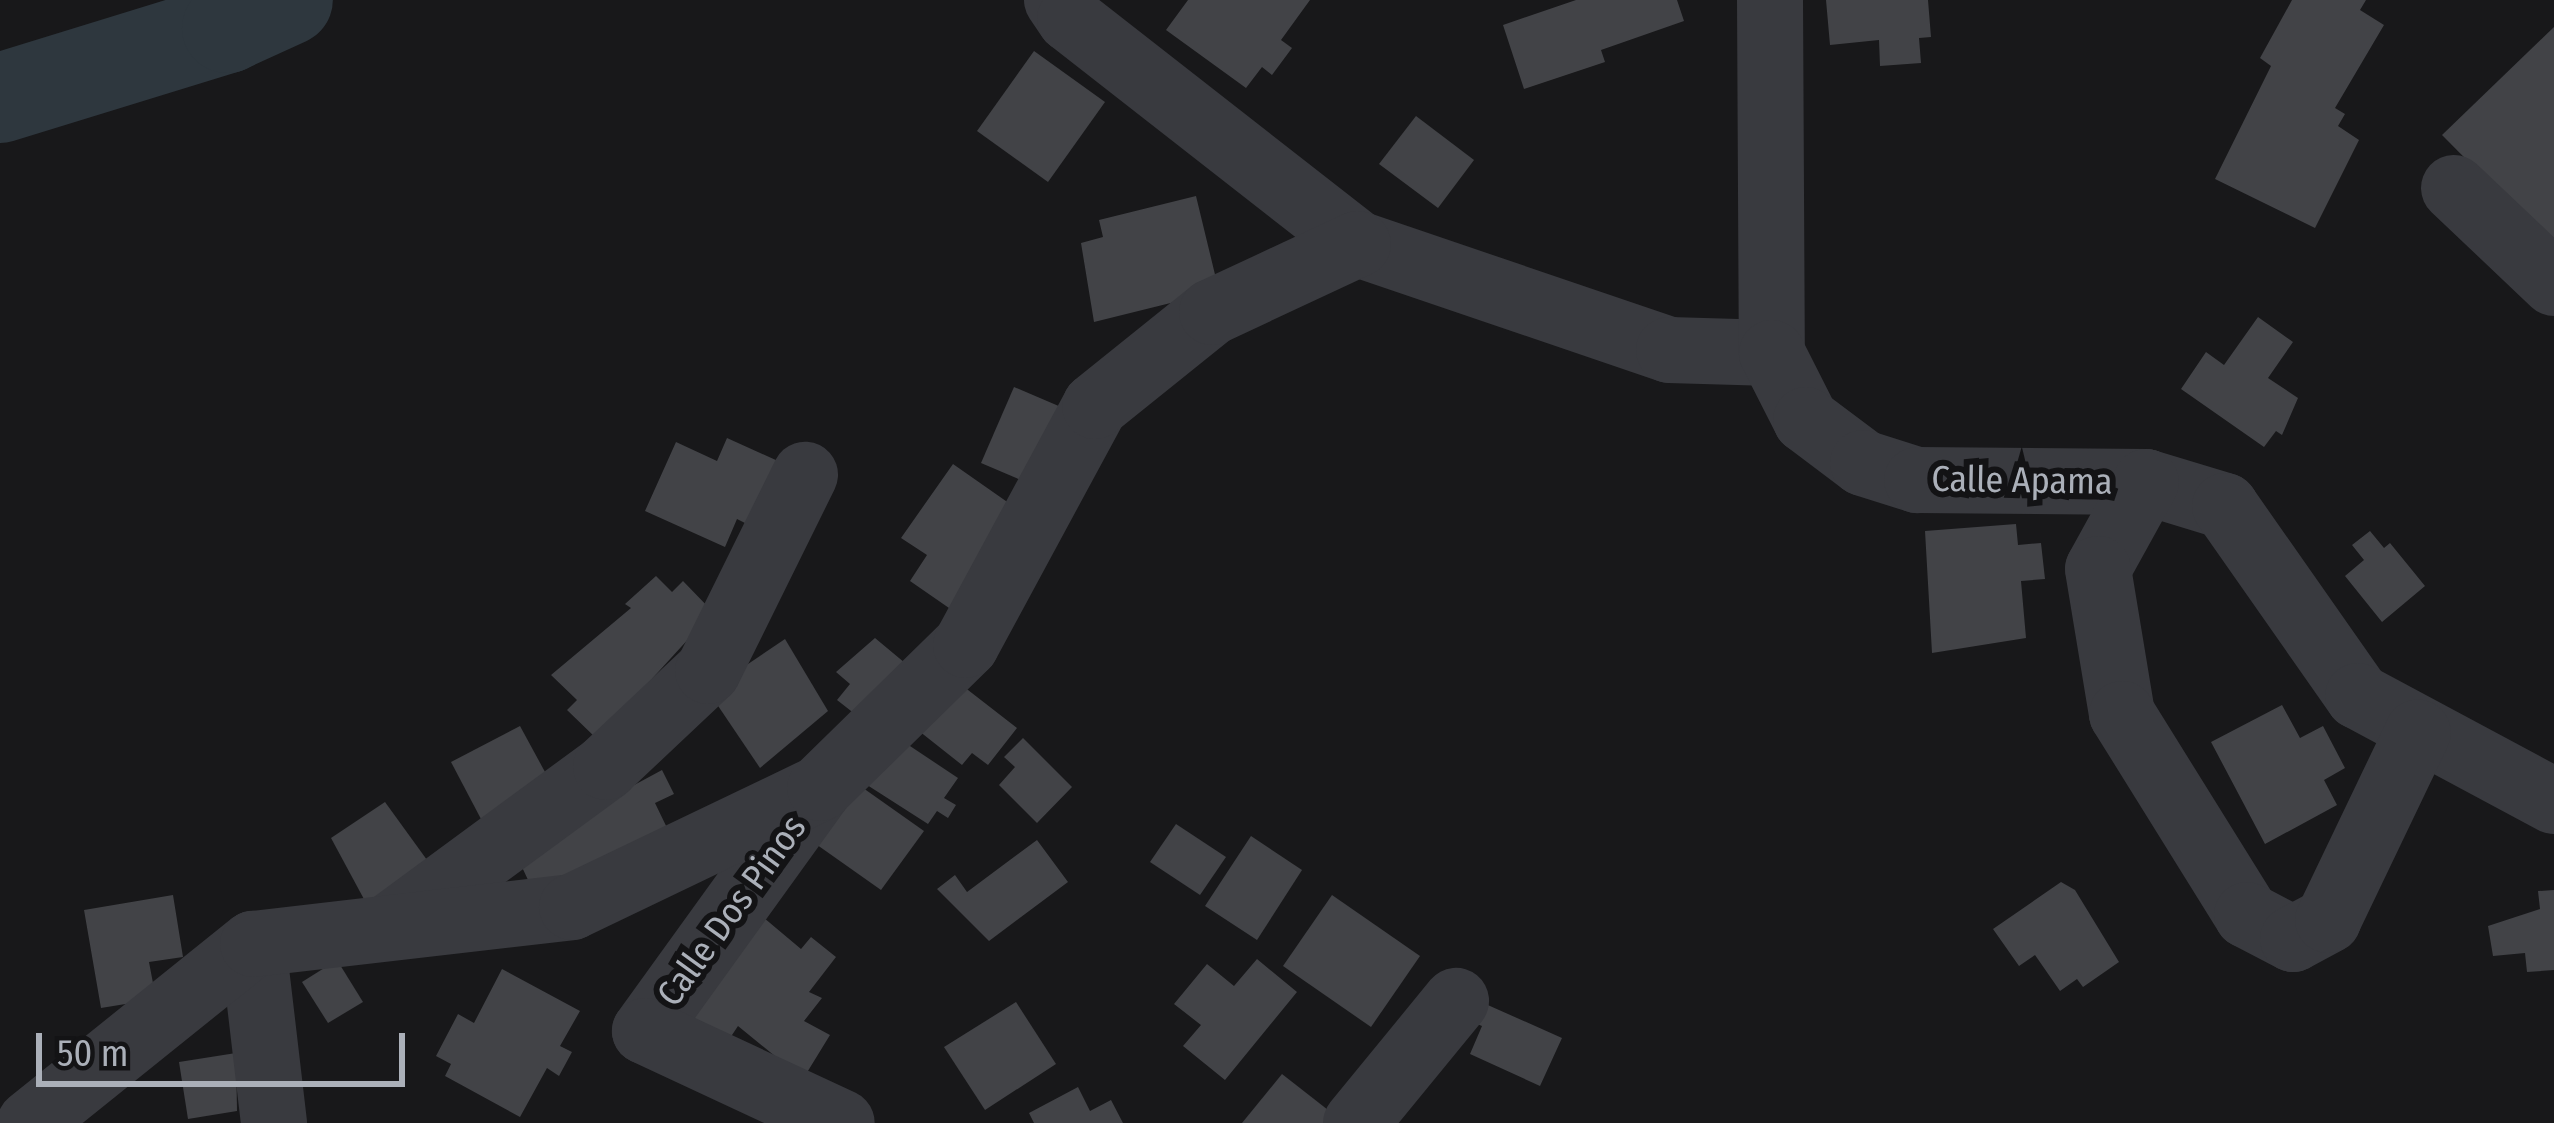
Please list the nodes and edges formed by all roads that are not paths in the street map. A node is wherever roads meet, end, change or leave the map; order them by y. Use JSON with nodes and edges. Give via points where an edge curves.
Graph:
{"nodes":[{"id":1,"x":1057,"y":0,"type":"edge"},
{"id":2,"x":1770,"y":0,"type":"edge"},
{"id":3,"x":2454,"y":188,"type":"dead end"},
{"id":4,"x":1358,"y":244,"type":"junction"},
{"id":5,"x":2554,"y":283,"type":"edge"},
{"id":6,"x":1772,"y":353,"type":"junction"},
{"id":7,"x":806,"y":475,"type":"dead end"},
{"id":8,"x":2146,"y":482,"type":"junction"},
{"id":9,"x":2418,"y":732,"type":"junction"},
{"id":10,"x":820,"y":788,"type":"junction"},
{"id":11,"x":2554,"y":802,"type":"edge"},
{"id":12,"x":394,"y":922,"type":"junction"},
{"id":13,"x":253,"y":944,"type":"junction"},
{"id":14,"x":1456,"y":1001,"type":"dead end"},
{"id":15,"x":30,"y":1123,"type":"edge"},
{"id":16,"x":274,"y":1123,"type":"edge"},
{"id":17,"x":842,"y":1123,"type":"edge"},
{"id":18,"x":1356,"y":1123,"type":"edge"}],
"edges":[{"from":1,"to":4,"type":"street","via":[[1070,19]]},
{"from":2,"to":6,"type":"street","name":"Calle Apama"},
{"from":3,"to":5,"type":"street"},
{"from":4,"to":6,"type":"street","via":[[1669,350]]},
{"from":4,"to":10,"type":"street","via":[[1212,312],[1095,406],[966,645]]},
{"from":6,"to":8,"type":"street","name":"Calle Apama","via":[[1806,420],[1863,463],[1917,480]]},
{"from":7,"to":12,"type":"street","via":[[708,671],[606,767]]},
{"from":8,"to":9,"type":"street","name":"Calle Apama","via":[[2225,506],[2358,696]]},
{"from":8,"to":9,"type":"street","via":[[2098,569],[2122,714],[2247,915],[2293,939],[2328,920]]},
{"from":9,"to":11,"type":"street","name":"Calle Apama"},
{"from":10,"to":12,"type":"street","via":[[572,907]]},
{"from":10,"to":17,"type":"street","name":"Calle Dos Pinos","via":[[645,1031]]},
{"from":12,"to":13,"type":"street"},
{"from":13,"to":15,"type":"street"},
{"from":13,"to":16,"type":"street"},
{"from":14,"to":18,"type":"street"}]}
